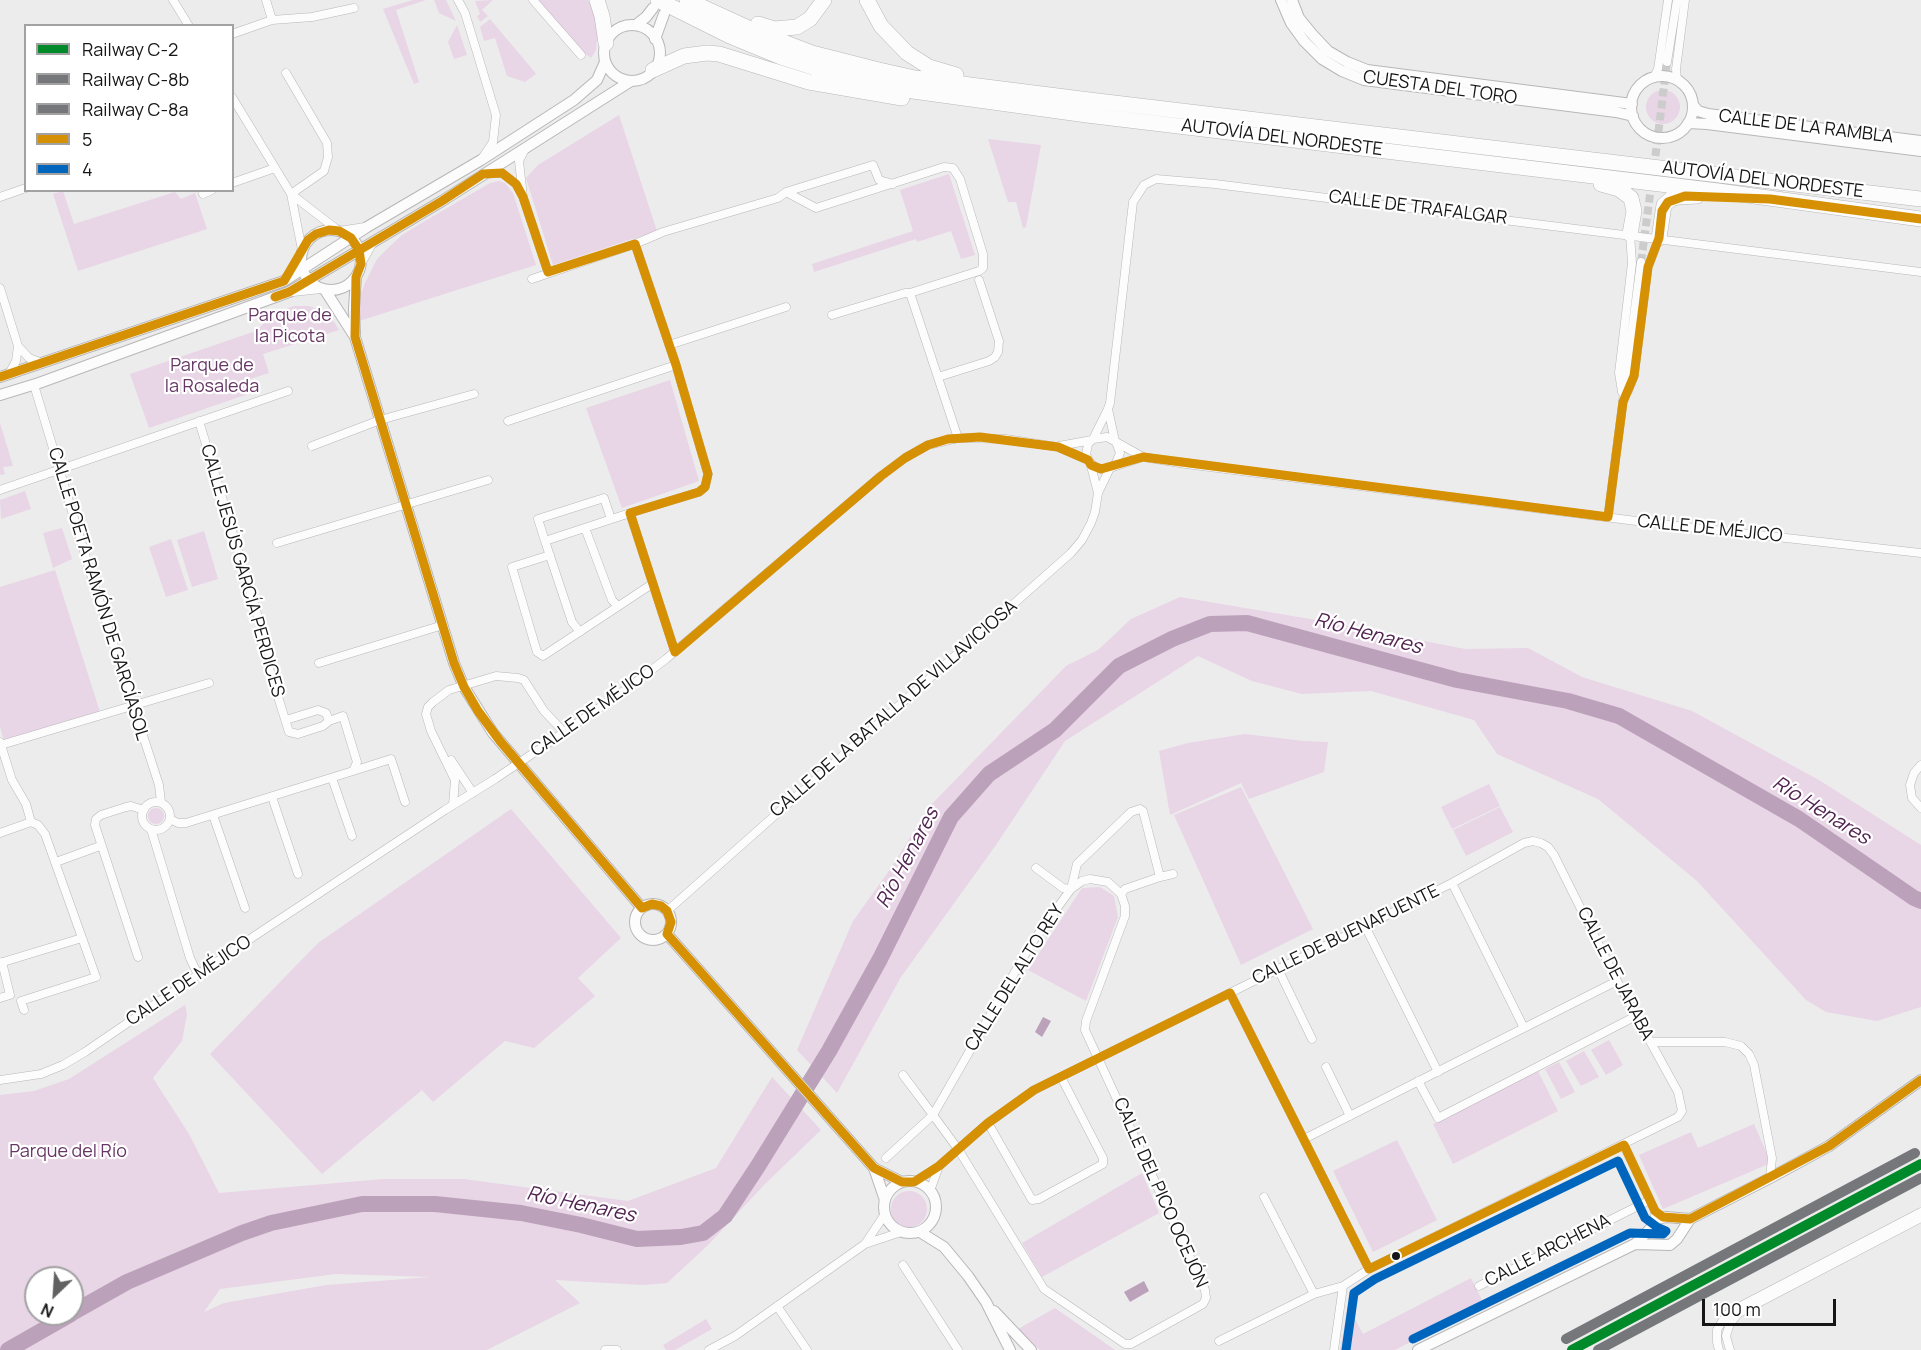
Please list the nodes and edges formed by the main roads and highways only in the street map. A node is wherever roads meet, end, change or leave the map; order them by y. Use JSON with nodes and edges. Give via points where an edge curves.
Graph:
{"nodes":[{"id":1,"x":597,"y":0,"type":"edge"},
{"id":2,"x":687,"y":0,"type":"edge"},
{"id":3,"x":703,"y":0,"type":"edge"},
{"id":4,"x":867,"y":0,"type":"edge"},
{"id":5,"x":820,"y":4,"type":"edge"},
{"id":6,"x":658,"y":7,"type":"edge"},
{"id":7,"x":606,"y":43,"type":"road end"},
{"id":8,"x":653,"y":70,"type":"road end"},
{"id":9,"x":1087,"y":115,"type":"junction"},
{"id":10,"x":1258,"y":128,"type":"junction"},
{"id":11,"x":1770,"y":199,"type":"junction"},
{"id":12,"x":1921,"y":199,"type":"edge"},
{"id":13,"x":1921,"y":219,"type":"edge"},
{"id":14,"x":1630,"y":234,"type":"road end"},
{"id":15,"x":1659,"y":238,"type":"road end"}],
"edges":[{"from":1,"to":7,"type":"highway"},
{"from":2,"to":10,"type":"highway","name":"AUTOVÍA DEL NORDESTE","via":[[796,47],[879,70]]},
{"from":3,"to":5,"type":"highway","via":[[774,29],[797,27]]},
{"from":4,"to":10,"type":"highway","via":[[896,44],[918,62],[942,72],[1209,108]]},
{"from":6,"to":9,"type":"highway","name":"AUTOVÍA DEL NORDESTE","via":[[781,57],[836,74],[913,91]]},
{"from":8,"to":9,"type":"highway","via":[[684,57],[718,54],[809,82],[873,94],[1015,111]]},
{"from":9,"to":10,"type":"highway","name":"AUTOVÍA DEL NORDESTE"},
{"from":10,"to":11,"type":"highway","name":"AUTOVÍA DEL NORDESTE"},
{"from":10,"to":12,"type":"highway","name":"AUTOVÍA DEL NORDESTE"},
{"from":10,"to":14,"type":"highway","via":[[1328,151],[1610,186],[1631,198],[1634,211]]},
{"from":11,"to":13,"type":"highway","name":"AUTOVÍA DEL NORDESTE"},
{"from":11,"to":15,"type":"highway","via":[[1692,195],[1672,198],[1662,211]]}]}
